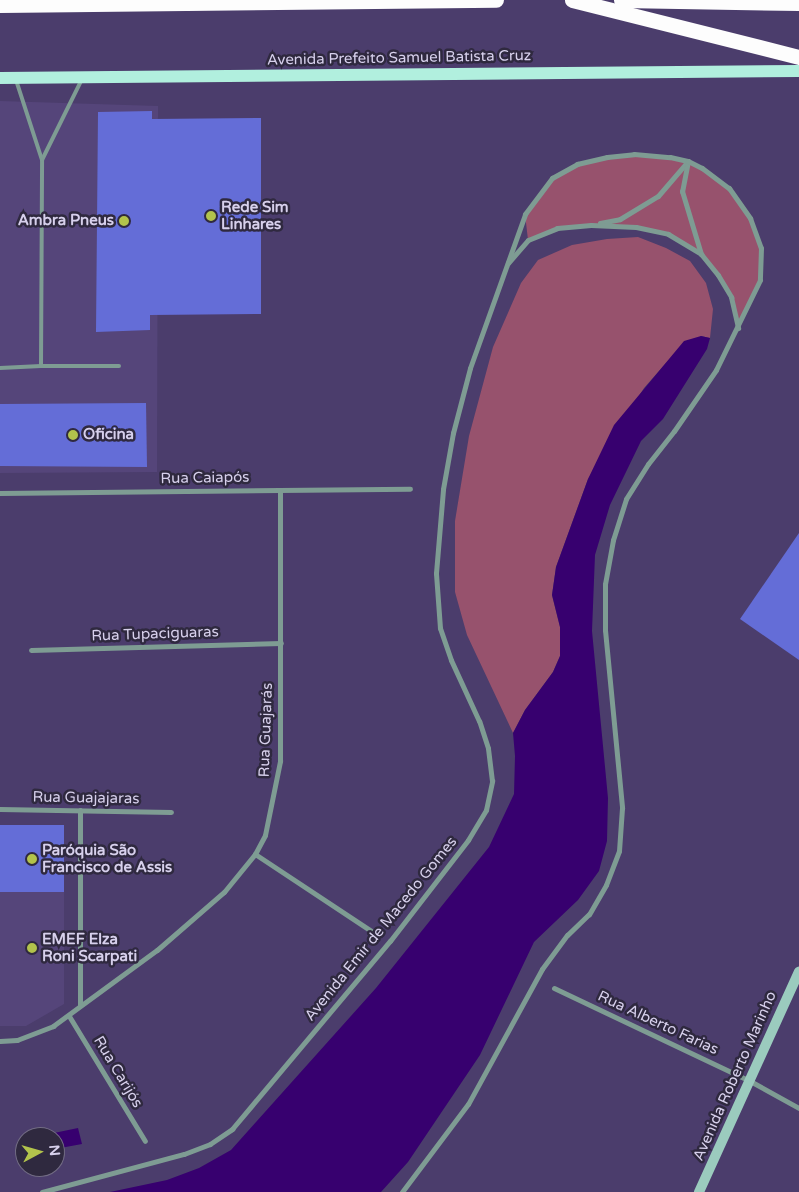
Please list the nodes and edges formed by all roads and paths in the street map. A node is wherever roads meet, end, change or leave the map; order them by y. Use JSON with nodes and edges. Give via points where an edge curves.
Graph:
{"nodes":[{"id":1,"x":496,"y":0,"type":"edge"},
{"id":2,"x":572,"y":0,"type":"edge"},
{"id":3,"x":620,"y":0,"type":"edge"},
{"id":4,"x":799,"y":3,"type":"edge"},
{"id":5,"x":0,"y":5,"type":"edge"},
{"id":6,"x":799,"y":57,"type":"edge"},
{"id":7,"x":799,"y":71,"type":"edge"},
{"id":8,"x":0,"y":78,"type":"edge"},
{"id":9,"x":15,"y":78,"type":"junction"},
{"id":10,"x":82,"y":78,"type":"junction"},
{"id":11,"x":42,"y":160,"type":"junction"},
{"id":12,"x":688,"y":161,"type":"junction"},
{"id":13,"x":591,"y":225,"type":"junction"},
{"id":14,"x":701,"y":254,"type":"junction"},
{"id":15,"x":505,"y":267,"type":"junction"},
{"id":16,"x":738,"y":328,"type":"junction"},
{"id":17,"x":41,"y":366,"type":"junction"},
{"id":18,"x":120,"y":366,"type":"dead end"},
{"id":19,"x":0,"y":368,"type":"edge"},
{"id":20,"x":410,"y":489,"type":"dead end"},
{"id":21,"x":280,"y":490,"type":"junction"},
{"id":22,"x":0,"y":492,"type":"edge"},
{"id":23,"x":281,"y":644,"type":"junction"},
{"id":24,"x":30,"y":650,"type":"dead end"},
{"id":25,"x":0,"y":809,"type":"edge"},
{"id":26,"x":80,"y":810,"type":"junction"},
{"id":27,"x":171,"y":812,"type":"dead end"},
{"id":28,"x":255,"y":854,"type":"junction"},
{"id":29,"x":373,"y":932,"type":"dead end"},
{"id":30,"x":799,"y":972,"type":"edge"},
{"id":31,"x":554,"y":988,"type":"dead end"},
{"id":32,"x":80,"y":1006,"type":"junction"},
{"id":33,"x":69,"y":1016,"type":"junction"},
{"id":34,"x":0,"y":1040,"type":"edge"},
{"id":35,"x":750,"y":1081,"type":"junction"},
{"id":36,"x":799,"y":1108,"type":"edge"},
{"id":37,"x":144,"y":1141,"type":"dead end"},
{"id":38,"x":42,"y":1192,"type":"edge"},
{"id":39,"x":402,"y":1192,"type":"edge"},
{"id":40,"x":699,"y":1192,"type":"edge"}],
"edges":[{"from":1,"to":5,"type":"highway"},
{"from":2,"to":6,"type":"highway"},
{"from":3,"to":4,"type":"highway"},
{"from":7,"to":10,"type":"main road","name":"Avenida Prefeito Samuel Batista Cruz"},
{"from":8,"to":9,"type":"main road","name":"Avenida Prefeito Samuel Batista Cruz"},
{"from":9,"to":10,"type":"main road","name":"Avenida Prefeito Samuel Batista Cruz"},
{"from":9,"to":11,"type":"lane"},
{"from":10,"to":11,"type":"lane"},
{"from":11,"to":17,"type":"lane"},
{"from":12,"to":13,"type":"street","via":[[658,196],[620,219]]},
{"from":12,"to":14,"type":"street","via":[[682,191]]},
{"from":12,"to":15,"type":"street","name":"Avenida Emir de Macedo Gomes","via":[[634,154],[576,164],[552,178],[538,195],[525,214]]},
{"from":12,"to":16,"type":"street","name":"Avenida Emir de Macedo Gomes","via":[[729,188],[750,218],[761,248],[760,280]]},
{"from":13,"to":14,"type":"street","name":"Avenida Emir de Macedo Gomes","via":[[636,227],[668,234]]},
{"from":13,"to":15,"type":"street","name":"Avenida Emir de Macedo Gomes","via":[[557,228],[528,240]]},
{"from":14,"to":16,"type":"street","name":"Avenida Emir de Macedo Gomes","via":[[731,297]]},
{"from":15,"to":38,"type":"street","name":"Avenida Emir de Macedo Gomes","via":[[470,368],[454,434],[443,489],[436,573],[440,628],[488,748],[492,781],[486,810],[453,862],[232,1129],[210,1144],[184,1154]]},
{"from":16,"to":39,"type":"street","name":"Avenida Emir de Macedo Gomes","via":[[716,370],[626,498],[613,540],[605,584],[605,630],[622,808],[619,851],[606,885],[589,914],[567,935],[542,969],[468,1104]]},
{"from":17,"to":18,"type":"lane"},
{"from":17,"to":19,"type":"lane"},
{"from":20,"to":21,"type":"street","name":"Rua Caiapós"},
{"from":21,"to":22,"type":"street","name":"Rua Caiapós"},
{"from":21,"to":23,"type":"street","name":"Rua Guajarás"},
{"from":23,"to":24,"type":"street","name":"Rua Tupaciguaras"},
{"from":23,"to":28,"type":"street","name":"Rua Guajarás","via":[[280,761],[265,835]]},
{"from":25,"to":26,"type":"street","name":"Rua Guajajaras"},
{"from":26,"to":27,"type":"street","name":"Rua Guajajaras"},
{"from":26,"to":32,"type":"street"},
{"from":28,"to":29,"type":"street"},
{"from":28,"to":32,"type":"street","name":"Rua Guajarás","via":[[224,892],[157,950]]},
{"from":30,"to":35,"type":"main road","name":"Avenida Roberto Marinho"},
{"from":31,"to":35,"type":"street","name":"Rua Alberto Farias"},
{"from":32,"to":33,"type":"street","name":"Rua Guajarás"},
{"from":33,"to":34,"type":"street","name":"Rua Guajarás","via":[[32,1035],[17,1040]]},
{"from":33,"to":37,"type":"street","name":"Rua Carijós"},
{"from":35,"to":36,"type":"street","name":"Rua Alberto Farias"},
{"from":35,"to":40,"type":"main road","name":"Avenida Roberto Marinho"}]}
